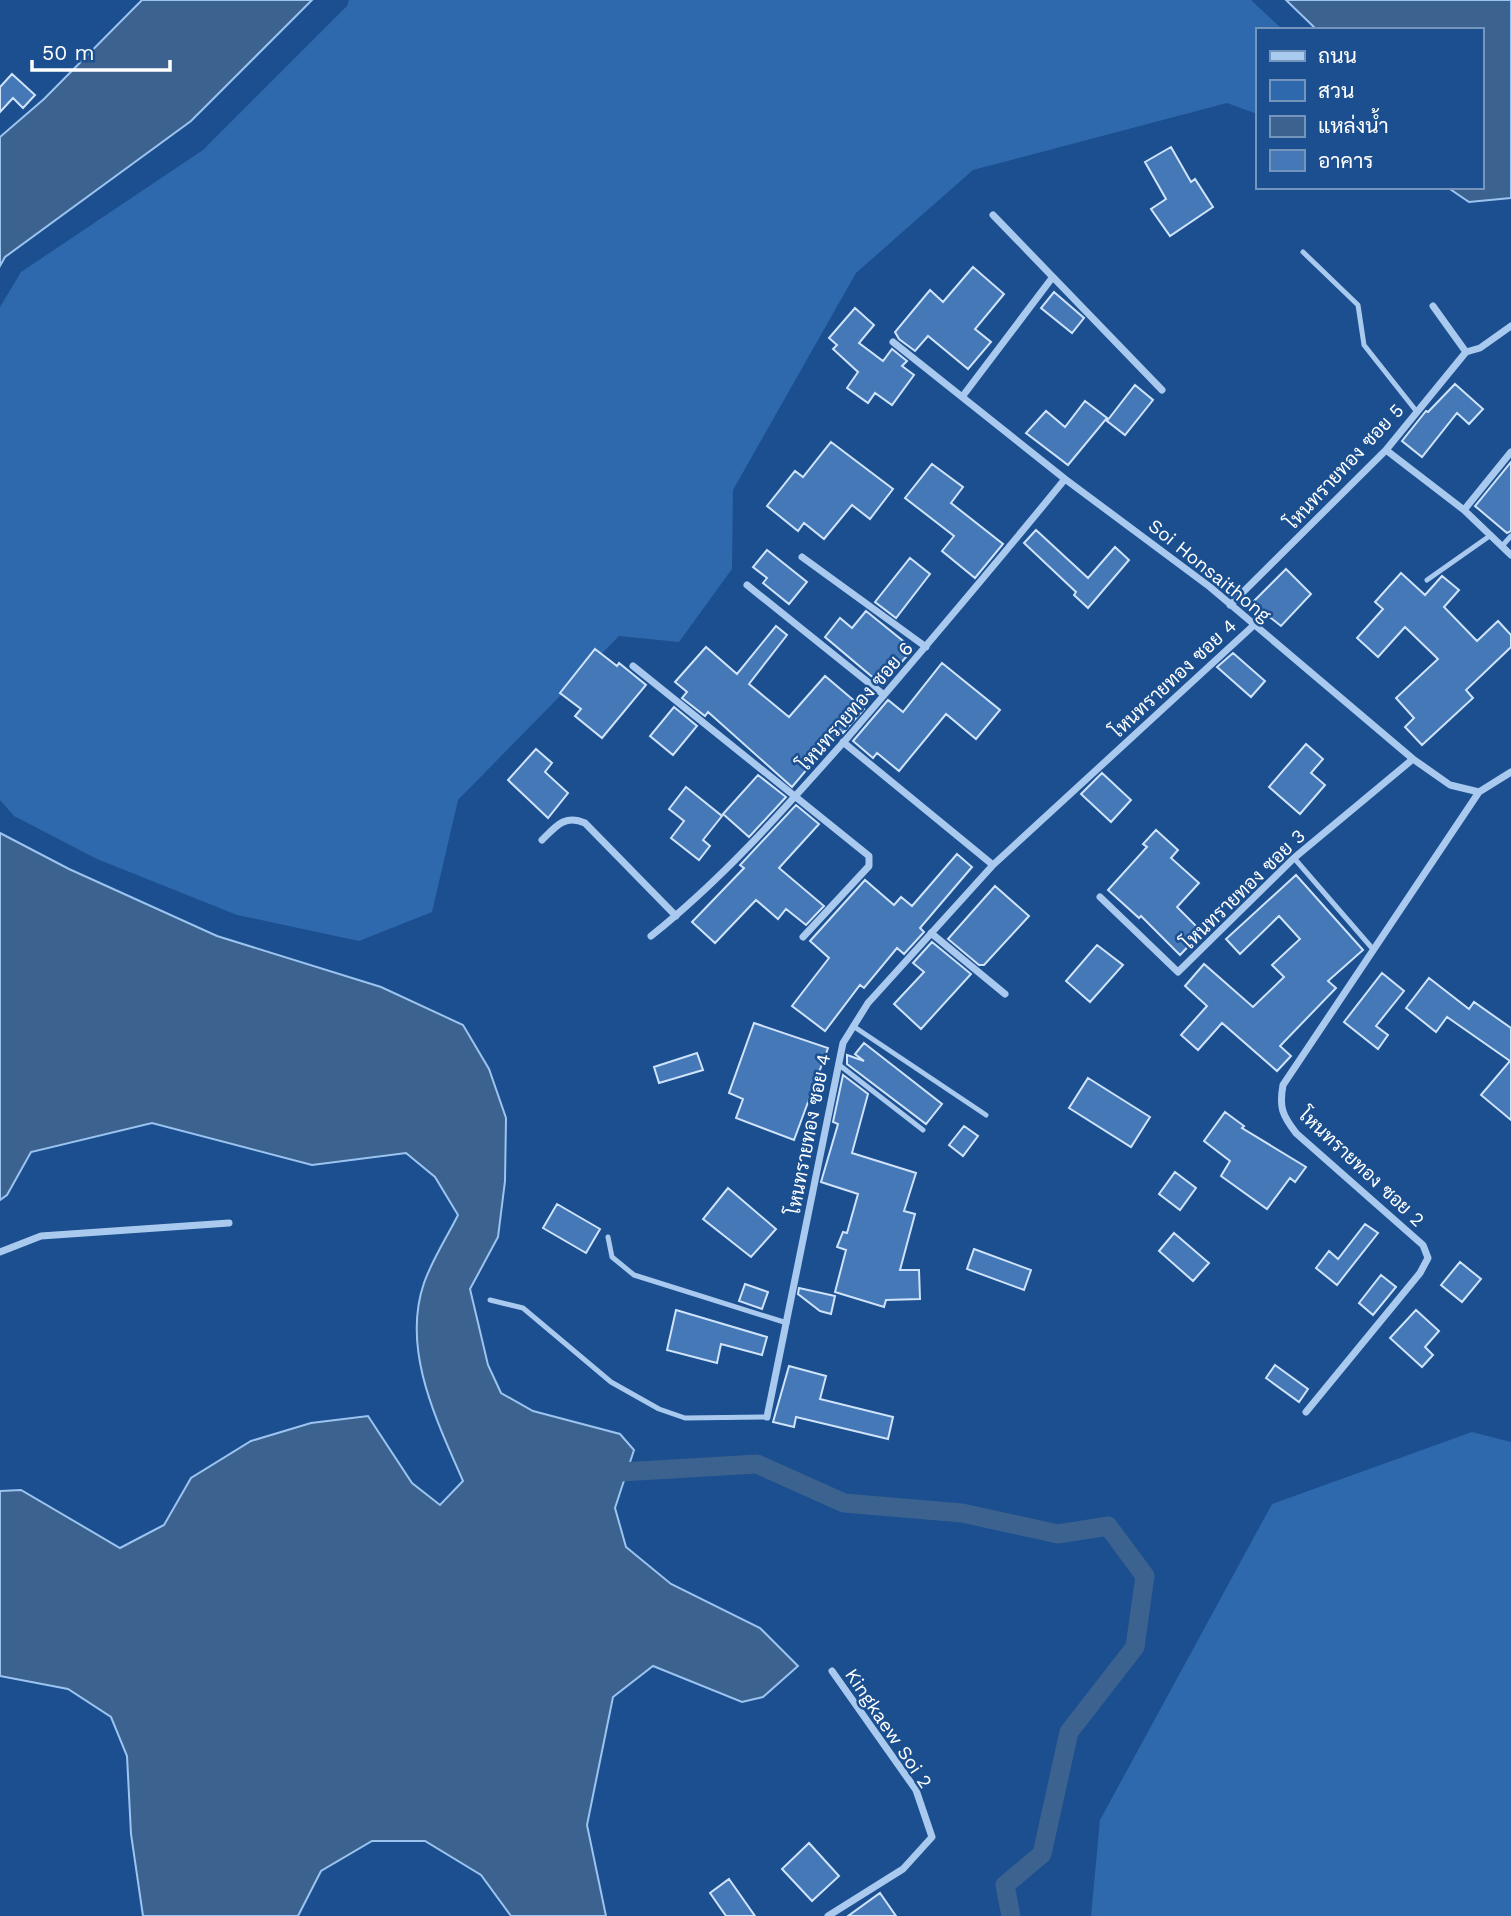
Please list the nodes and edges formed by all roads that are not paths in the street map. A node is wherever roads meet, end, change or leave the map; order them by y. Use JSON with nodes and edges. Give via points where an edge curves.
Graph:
{"nodes":[{"id":1,"x":993,"y":215,"type":"dead end"},
{"id":2,"x":1303,"y":252,"type":"dead end"},
{"id":3,"x":1052,"y":278,"type":"junction"},
{"id":4,"x":1433,"y":306,"type":"dead end"},
{"id":5,"x":1511,"y":326,"type":"edge"},
{"id":6,"x":893,"y":342,"type":"dead end"},
{"id":7,"x":1466,"y":352,"type":"junction"},
{"id":8,"x":1162,"y":390,"type":"dead end"},
{"id":9,"x":962,"y":397,"type":"junction"},
{"id":10,"x":1417,"y":412,"type":"junction"},
{"id":11,"x":1386,"y":450,"type":"junction"},
{"id":12,"x":1511,"y":452,"type":"edge"},
{"id":13,"x":1065,"y":479,"type":"junction"},
{"id":14,"x":1464,"y":510,"type":"junction"},
{"id":15,"x":1491,"y":536,"type":"junction"},
{"id":16,"x":1511,"y":536,"type":"edge"},
{"id":17,"x":1503,"y":545,"type":"junction"},
{"id":18,"x":1511,"y":555,"type":"edge"},
{"id":19,"x":802,"y":557,"type":"dead end"},
{"id":20,"x":1427,"y":580,"type":"dead end"},
{"id":21,"x":747,"y":585,"type":"dead end"},
{"id":22,"x":1230,"y":605,"type":"junction"},
{"id":23,"x":1254,"y":625,"type":"junction"},
{"id":24,"x":926,"y":647,"type":"junction"},
{"id":25,"x":633,"y":666,"type":"dead end"},
{"id":26,"x":884,"y":695,"type":"junction"},
{"id":27,"x":844,"y":741,"type":"junction"},
{"id":28,"x":1413,"y":759,"type":"junction"},
{"id":29,"x":1511,"y":772,"type":"edge"},
{"id":30,"x":1479,"y":792,"type":"junction"},
{"id":31,"x":796,"y":797,"type":"junction"},
{"id":32,"x":542,"y":840,"type":"dead end"},
{"id":33,"x":1294,"y":858,"type":"junction"},
{"id":34,"x":993,"y":865,"type":"junction"},
{"id":35,"x":1100,"y":897,"type":"dead end"},
{"id":36,"x":676,"y":916,"type":"junction"},
{"id":37,"x":931,"y":933,"type":"junction"},
{"id":38,"x":651,"y":936,"type":"dead end"},
{"id":39,"x":803,"y":937,"type":"dead end"},
{"id":40,"x":1372,"y":948,"type":"junction"},
{"id":41,"x":1005,"y":995,"type":"dead end"},
{"id":42,"x":853,"y":1026,"type":"junction"},
{"id":43,"x":838,"y":1064,"type":"junction"},
{"id":44,"x":986,"y":1115,"type":"dead end"},
{"id":45,"x":923,"y":1130,"type":"dead end"},
{"id":46,"x":229,"y":1223,"type":"dead end"},
{"id":47,"x":608,"y":1237,"type":"dead end"},
{"id":48,"x":0,"y":1252,"type":"edge"},
{"id":49,"x":490,"y":1300,"type":"dead end"},
{"id":50,"x":787,"y":1323,"type":"junction"},
{"id":51,"x":1306,"y":1412,"type":"dead end"},
{"id":52,"x":767,"y":1417,"type":"joint"},
{"id":53,"x":832,"y":1671,"type":"dead end"},
{"id":54,"x":828,"y":1916,"type":"edge"}],
"edges":[{"from":1,"to":3,"type":"street"},
{"from":2,"to":10,"type":"lane","via":[[1358,305],[1364,345]]},
{"from":3,"to":8,"type":"street"},
{"from":3,"to":9,"type":"street"},
{"from":4,"to":7,"type":"street"},
{"from":5,"to":7,"type":"street","name":"โหนทรายทอง ซอย 5","via":[[1480,348]]},
{"from":6,"to":9,"type":"street","name":"Soi Honsaithong"},
{"from":7,"to":10,"type":"street","name":"โหนทรายทอง ซอย 5"},
{"from":9,"to":13,"type":"street","name":"Soi Honsaithong"},
{"from":10,"to":11,"type":"street","name":"โหนทรายทอง ซอย 5"},
{"from":11,"to":14,"type":"street"},
{"from":11,"to":22,"type":"street","name":"โหนทรายทอง ซอย 5"},
{"from":12,"to":14,"type":"street"},
{"from":13,"to":22,"type":"street","name":"Soi Honsaithong"},
{"from":13,"to":24,"type":"street","name":"โหนทรายทอง ซอย 6"},
{"from":14,"to":15,"type":"street"},
{"from":15,"to":17,"type":"street"},
{"from":15,"to":20,"type":"lane"},
{"from":16,"to":17,"type":"lane"},
{"from":17,"to":18,"type":"street"},
{"from":19,"to":24,"type":"street"},
{"from":21,"to":26,"type":"street"},
{"from":22,"to":23,"type":"street","name":"Soi Honsaithong"},
{"from":23,"to":28,"type":"street","name":"Soi Honsaithong"},
{"from":23,"to":34,"type":"street","name":"โหนทรายทอง ซอย 4"},
{"from":24,"to":26,"type":"street","name":"โหนทรายทอง ซอย 6"},
{"from":25,"to":31,"type":"street"},
{"from":26,"to":27,"type":"street","name":"โหนทรายทอง ซอย 6"},
{"from":27,"to":31,"type":"street","name":"โหนทรายทอง ซอย 6"},
{"from":27,"to":34,"type":"street"},
{"from":28,"to":30,"type":"street","name":"Soi Honsaithong","via":[[1450,785]]},
{"from":28,"to":33,"type":"street","name":"โหนทรายทอง ซอย 3"},
{"from":29,"to":30,"type":"street"},
{"from":30,"to":40,"type":"street","name":"โหนทรายทอง ซอย 2"},
{"from":31,"to":36,"type":"street","name":"โหนทรายทอง ซอย 6"},
{"from":31,"to":39,"type":"street","via":[[870,861]]},
{"from":32,"to":36,"type":"street","via":[[563,820],[585,823]]},
{"from":33,"to":35,"type":"street","name":"โหนทรายทอง ซอย 3","via":[[1178,972]]},
{"from":33,"to":40,"type":"lane"},
{"from":34,"to":37,"type":"street","name":"โหนทรายทอง ซอย 4"},
{"from":36,"to":38,"type":"street","name":"โหนทรายทอง ซอย 6"},
{"from":37,"to":41,"type":"street"},
{"from":37,"to":42,"type":"street","name":"โหนทรายทอง ซอย 4"},
{"from":40,"to":51,"type":"street","name":"โหนทรายทอง ซอย 2","via":[[1283,1085],[1279,1104],[1296,1132],[1423,1245],[1428,1258]]},
{"from":42,"to":43,"type":"street","name":"โหนทรายทอง ซอย 4"},
{"from":42,"to":44,"type":"lane"},
{"from":43,"to":45,"type":"lane"},
{"from":43,"to":50,"type":"street","name":"โหนทรายทอง ซอย 4"},
{"from":46,"to":48,"type":"street","via":[[41,1236]]},
{"from":47,"to":50,"type":"lane","via":[[612,1257],[634,1275]]},
{"from":49,"to":52,"type":"lane","name":"โหนทรายทอง ซอย 4","via":[[523,1308],[611,1381],[659,1409],[685,1418]]},
{"from":50,"to":52,"type":"street","name":"โหนทรายทอง ซอย 4"},
{"from":53,"to":54,"type":"street","name":"Kingkaew Soi 2","via":[[916,1790],[932,1836],[903,1869]]}]}
